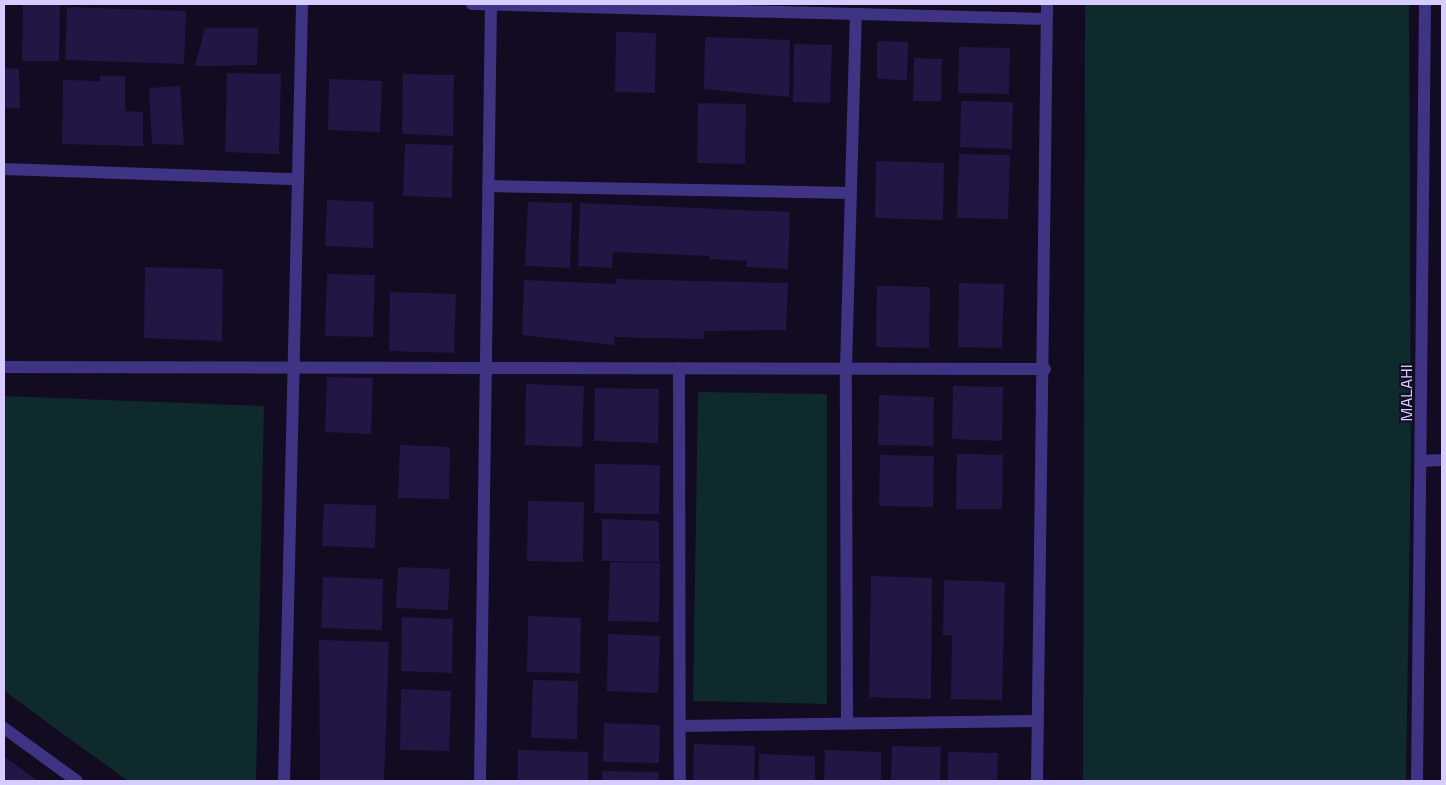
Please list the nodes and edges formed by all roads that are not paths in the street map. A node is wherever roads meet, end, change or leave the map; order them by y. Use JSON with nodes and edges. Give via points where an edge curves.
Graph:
{"nodes":[{"id":1,"x":302,"y":4,"type":"edge"},
{"id":2,"x":472,"y":4,"type":"edge"},
{"id":3,"x":1048,"y":4,"type":"edge"},
{"id":4,"x":1425,"y":4,"type":"edge"},
{"id":5,"x":491,"y":5,"type":"junction"},
{"id":6,"x":682,"y":7,"type":"edge"},
{"id":7,"x":856,"y":14,"type":"junction"},
{"id":8,"x":1045,"y":19,"type":"junction"},
{"id":9,"x":4,"y":169,"type":"edge"},
{"id":10,"x":297,"y":179,"type":"junction"},
{"id":11,"x":488,"y":186,"type":"junction"},
{"id":12,"x":851,"y":193,"type":"junction"},
{"id":13,"x":297,"y":364,"type":"junction"},
{"id":14,"x":486,"y":365,"type":"junction"},
{"id":15,"x":4,"y":366,"type":"edge"},
{"id":16,"x":678,"y":368,"type":"junction"},
{"id":17,"x":846,"y":368,"type":"junction"},
{"id":18,"x":1045,"y":369,"type":"junction"},
{"id":19,"x":1442,"y":460,"type":"edge"},
{"id":20,"x":1424,"y":461,"type":"junction"},
{"id":21,"x":1038,"y":721,"type":"junction"},
{"id":22,"x":847,"y":724,"type":"junction"},
{"id":23,"x":681,"y":726,"type":"junction"},
{"id":24,"x":4,"y":728,"type":"edge"},
{"id":25,"x":77,"y":781,"type":"edge"},
{"id":26,"x":284,"y":781,"type":"edge"},
{"id":27,"x":480,"y":781,"type":"edge"},
{"id":28,"x":680,"y":781,"type":"edge"},
{"id":29,"x":1038,"y":781,"type":"edge"},
{"id":30,"x":1417,"y":781,"type":"edge"}],
"edges":[{"from":1,"to":10,"type":"street"},
{"from":2,"to":5,"type":"street"},
{"from":3,"to":8,"type":"street"},
{"from":4,"to":20,"type":"street","name":"MALAHI"},
{"from":5,"to":6,"type":"street"},
{"from":5,"to":11,"type":"street"},
{"from":6,"to":7,"type":"street"},
{"from":7,"to":8,"type":"street"},
{"from":7,"to":12,"type":"street"},
{"from":8,"to":18,"type":"street"},
{"from":9,"to":10,"type":"street"},
{"from":10,"to":13,"type":"street"},
{"from":11,"to":12,"type":"street"},
{"from":11,"to":14,"type":"street"},
{"from":12,"to":17,"type":"street"},
{"from":13,"to":14,"type":"street"},
{"from":13,"to":15,"type":"street"},
{"from":13,"to":26,"type":"street"},
{"from":14,"to":16,"type":"street"},
{"from":14,"to":27,"type":"street"},
{"from":16,"to":17,"type":"street"},
{"from":16,"to":23,"type":"street"},
{"from":17,"to":18,"type":"street"},
{"from":17,"to":22,"type":"street"},
{"from":18,"to":21,"type":"street"},
{"from":19,"to":20,"type":"street"},
{"from":20,"to":30,"type":"street","name":"MALAHI"},
{"from":21,"to":22,"type":"street"},
{"from":21,"to":29,"type":"street"},
{"from":22,"to":23,"type":"street"},
{"from":23,"to":28,"type":"street"},
{"from":24,"to":25,"type":"street"}]}
